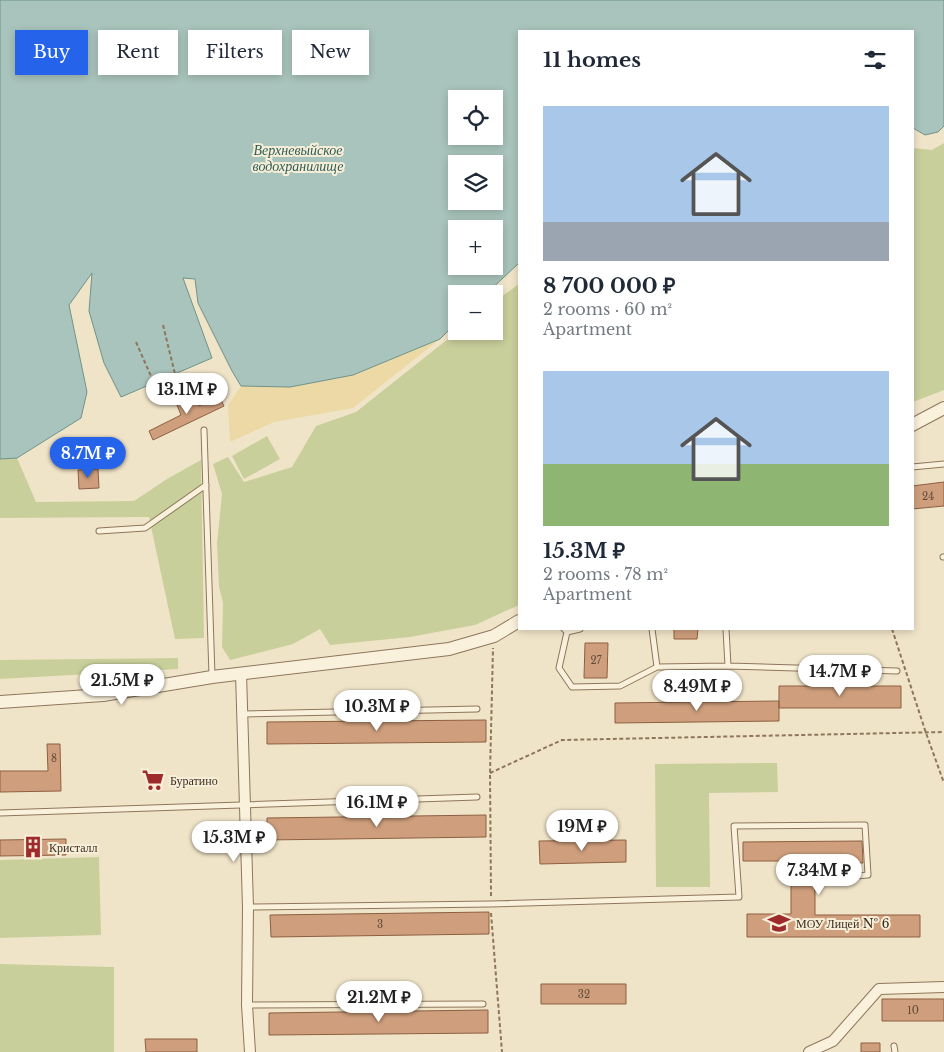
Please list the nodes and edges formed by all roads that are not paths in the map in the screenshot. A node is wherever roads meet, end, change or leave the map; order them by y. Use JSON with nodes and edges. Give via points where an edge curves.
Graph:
{"nodes":[{"id":1,"x":944,"y":408,"type":"edge"},
{"id":2,"x":914,"y":424,"type":"edge"},
{"id":3,"x":204,"y":430,"type":"dead end"},
{"id":4,"x":944,"y":464,"type":"edge"},
{"id":5,"x":914,"y":467,"type":"edge"},
{"id":6,"x":206,"y":485,"type":"junction"},
{"id":7,"x":99,"y":531,"type":"dead end"},
{"id":8,"x":518,"y":622,"type":"edge"},
{"id":9,"x":565,"y":630,"type":"edge"},
{"id":10,"x":652,"y":630,"type":"edge"},
{"id":11,"x":726,"y":630,"type":"edge"},
{"id":12,"x":728,"y":666,"type":"junction"},
{"id":13,"x":657,"y":667,"type":"junction"},
{"id":14,"x":897,"y":671,"type":"dead end"},
{"id":15,"x":241,"y":673,"type":"junction"},
{"id":16,"x":212,"y":677,"type":"junction"},
{"id":17,"x":0,"y":702,"type":"edge"},
{"id":18,"x":477,"y":709,"type":"dead end"},
{"id":19,"x":243,"y":714,"type":"junction"},
{"id":20,"x":477,"y":797,"type":"dead end"},
{"id":21,"x":244,"y":804,"type":"junction"},
{"id":22,"x":0,"y":813,"type":"edge"},
{"id":23,"x":832,"y":878,"type":"dead end"},
{"id":24,"x":248,"y":907,"type":"junction"},
{"id":25,"x":944,"y":987,"type":"edge"},
{"id":26,"x":483,"y":1004,"type":"dead end"},
{"id":27,"x":247,"y":1005,"type":"junction"},
{"id":28,"x":834,"y":1041,"type":"junction"},
{"id":29,"x":250,"y":1052,"type":"edge"},
{"id":30,"x":809,"y":1052,"type":"edge"},
{"id":31,"x":834,"y":1052,"type":"edge"}],
"edges":[{"from":1,"to":2,"type":"street"},
{"from":3,"to":6,"type":"lane"},
{"from":4,"to":5,"type":"lane"},
{"from":6,"to":7,"type":"lane","via":[[145,528]]},
{"from":6,"to":16,"type":"lane"},
{"from":8,"to":15,"type":"street","via":[[494,636],[449,649]]},
{"from":9,"to":13,"type":"lane","via":[[559,668],[572,687],[620,686]]},
{"from":10,"to":13,"type":"lane"},
{"from":11,"to":12,"type":"lane"},
{"from":12,"to":13,"type":"lane"},
{"from":12,"to":14,"type":"lane"},
{"from":15,"to":16,"type":"street"},
{"from":15,"to":19,"type":"street"},
{"from":16,"to":17,"type":"street","via":[[103,696]]},
{"from":18,"to":19,"type":"lane"},
{"from":19,"to":21,"type":"street"},
{"from":20,"to":21,"type":"lane"},
{"from":21,"to":22,"type":"lane"},
{"from":21,"to":24,"type":"street"},
{"from":23,"to":24,"type":"lane","via":[[868,875],[865,825],[734,826],[739,896]]},
{"from":24,"to":27,"type":"street"},
{"from":25,"to":28,"type":"street","via":[[879,989]]},
{"from":26,"to":27,"type":"lane"},
{"from":27,"to":29,"type":"street"},
{"from":28,"to":30,"type":"street"},
{"from":28,"to":31,"type":"street"}]}
